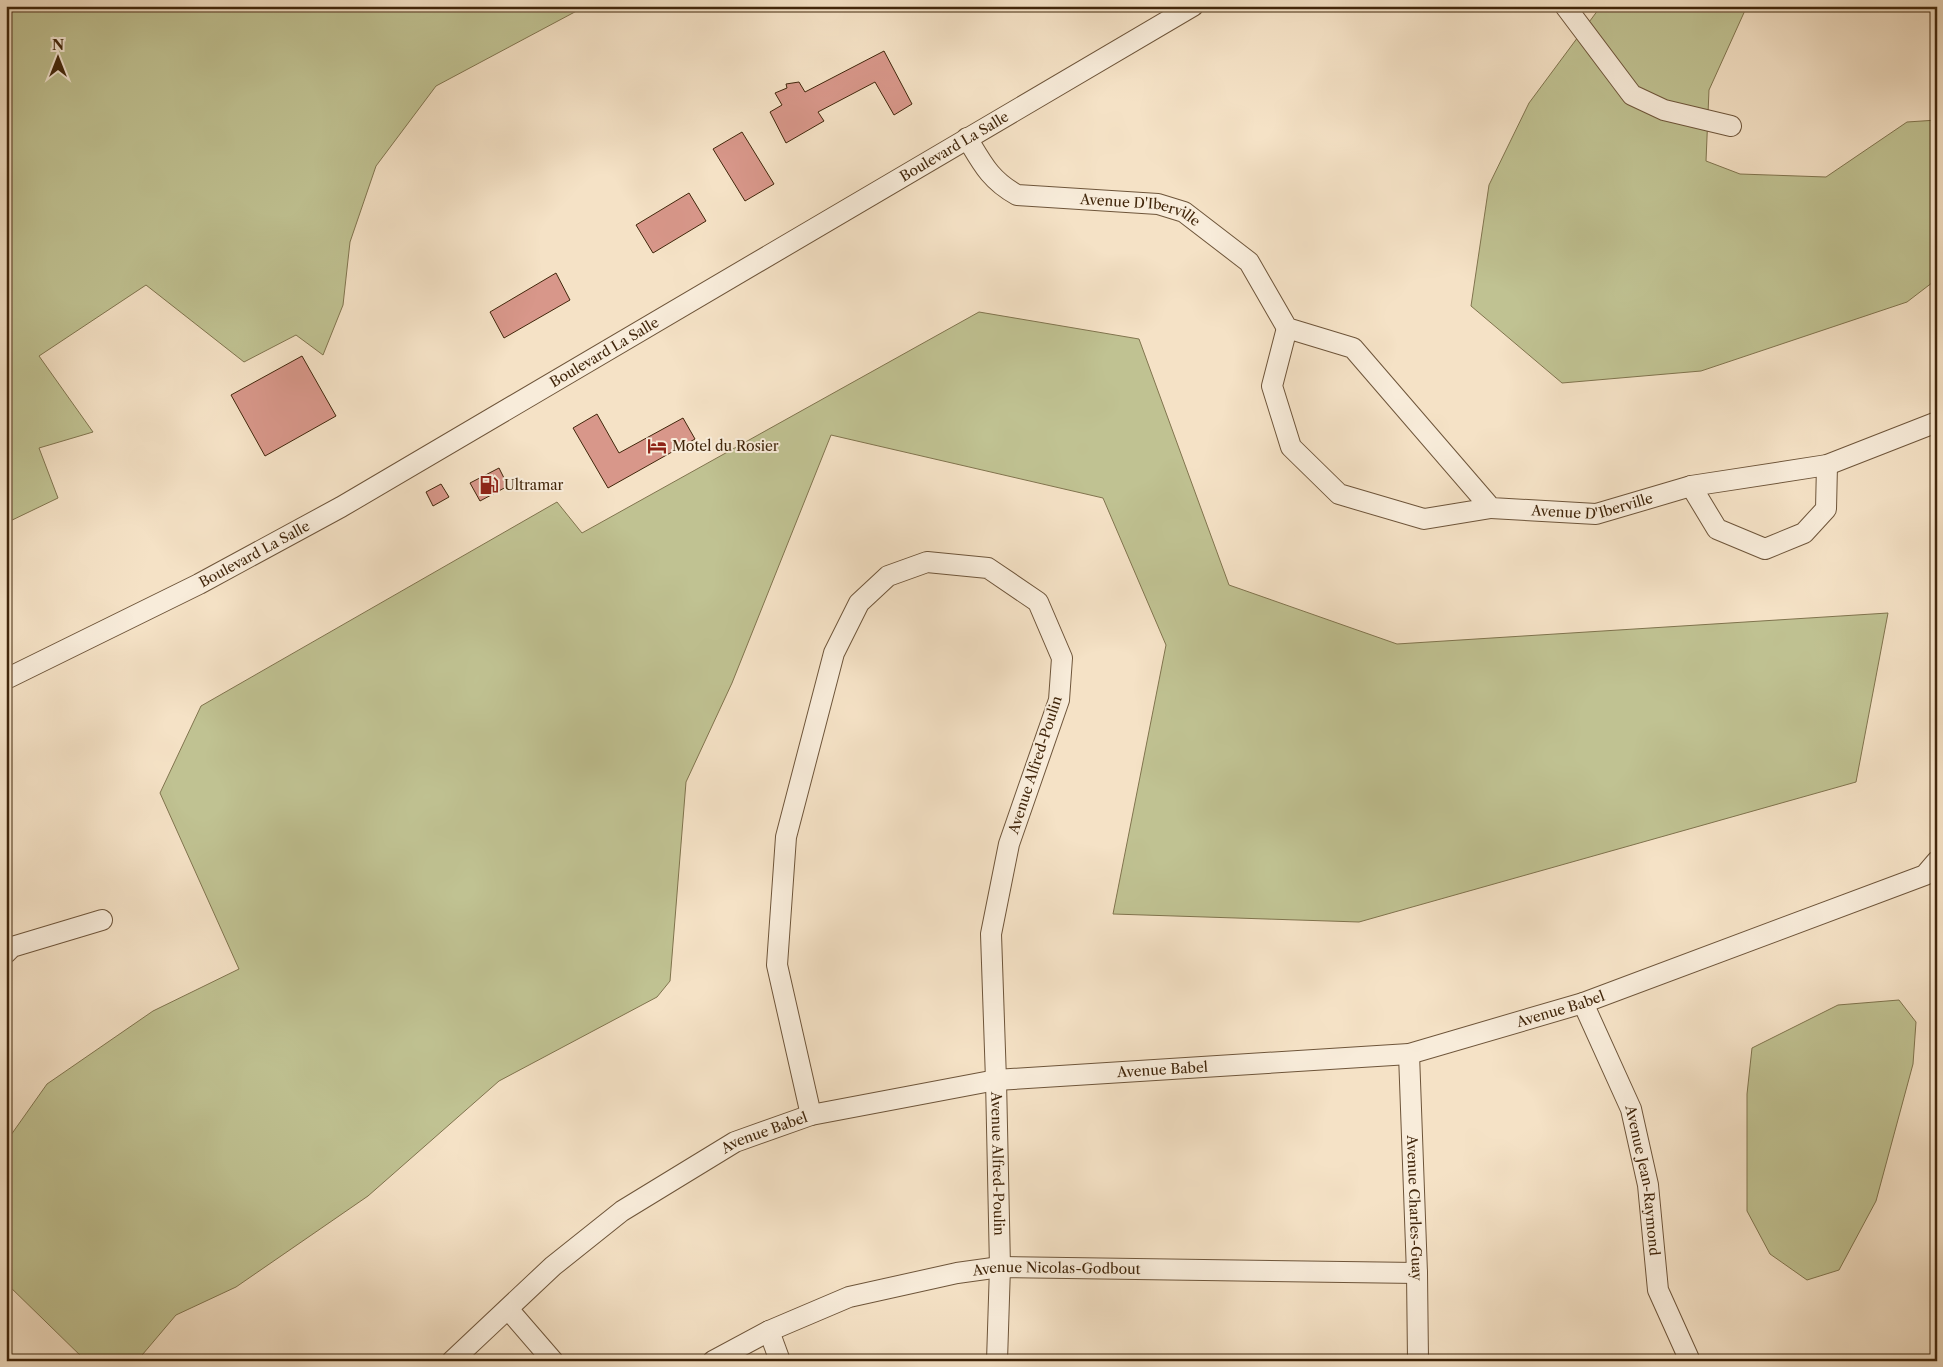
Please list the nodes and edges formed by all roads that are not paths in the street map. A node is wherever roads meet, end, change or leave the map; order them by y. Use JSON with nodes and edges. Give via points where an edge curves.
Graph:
{"nodes":[{"id":1,"x":1193,"y":6,"type":"edge"},
{"id":2,"x":1566,"y":6,"type":"edge"},
{"id":3,"x":1731,"y":126,"type":"dead end"},
{"id":4,"x":967,"y":138,"type":"junction"},
{"id":5,"x":1287,"y":328,"type":"junction"},
{"id":6,"x":1937,"y":422,"type":"edge"},
{"id":7,"x":1827,"y":465,"type":"junction"},
{"id":8,"x":1690,"y":486,"type":"junction"},
{"id":9,"x":1492,"y":508,"type":"junction"},
{"id":10,"x":9,"y":672,"type":"edge"},
{"id":11,"x":1933,"y":872,"type":"edge"},
{"id":12,"x":102,"y":920,"type":"dead end"},
{"id":13,"x":6,"y":952,"type":"edge"},
{"id":14,"x":1583,"y":1004,"type":"junction"},
{"id":15,"x":1409,"y":1054,"type":"junction"},
{"id":16,"x":996,"y":1080,"type":"junction"},
{"id":17,"x":811,"y":1115,"type":"junction"},
{"id":18,"x":1000,"y":1267,"type":"junction"},
{"id":19,"x":1418,"y":1273,"type":"junction"},
{"id":20,"x":508,"y":1309,"type":"junction"},
{"id":21,"x":769,"y":1331,"type":"junction"},
{"id":22,"x":452,"y":1361,"type":"edge"},
{"id":23,"x":552,"y":1361,"type":"edge"},
{"id":24,"x":713,"y":1361,"type":"edge"},
{"id":25,"x":780,"y":1361,"type":"edge"},
{"id":26,"x":997,"y":1361,"type":"edge"},
{"id":27,"x":1418,"y":1361,"type":"edge"},
{"id":28,"x":1690,"y":1361,"type":"edge"}],
"edges":[{"from":1,"to":4,"type":"street","name":"Boulevard La Salle"},
{"from":2,"to":3,"type":"street","via":[[1632,95],[1664,110]]},
{"from":4,"to":5,"type":"street","name":"Avenue D'Iberville","via":[[1001,186],[1017,195],[1158,204],[1184,212],[1249,262]]},
{"from":4,"to":10,"type":"street","name":"Boulevard La Salle","via":[[341,507],[199,584]]},
{"from":5,"to":9,"type":"street","via":[[1353,348]]},
{"from":5,"to":9,"type":"street","name":"Avenue D'Iberville","via":[[1272,386],[1288,438],[1291,447],[1339,494],[1424,519]]},
{"from":6,"to":7,"type":"street","name":"Avenue D'Iberville"},
{"from":7,"to":8,"type":"street","name":"Avenue D'Iberville"},
{"from":7,"to":8,"type":"street","via":[[1826,509],[1804,533],[1765,549],[1717,530]]},
{"from":8,"to":9,"type":"street","name":"Avenue D'Iberville","via":[[1596,514]]},
{"from":11,"to":14,"type":"street","name":"Avenue Babel"},
{"from":12,"to":13,"type":"street","via":[[12,947]]},
{"from":14,"to":15,"type":"street","name":"Avenue Babel"},
{"from":14,"to":28,"type":"street","name":"Avenue Jean-Raymond","via":[[1631,1109],[1648,1185],[1658,1290]]},
{"from":15,"to":16,"type":"street","name":"Avenue Babel"},
{"from":15,"to":19,"type":"street","name":"Avenue Charles-Guay"},
{"from":16,"to":17,"type":"street","name":"Avenue Babel"},
{"from":16,"to":17,"type":"street","name":"Avenue Alfred-Poulin","via":[[991,934],[1009,844],[1059,700],[1062,658],[1038,602],[988,568],[927,562],[888,576],[859,602],[834,653],[786,837],[777,965]]},
{"from":16,"to":18,"type":"street","name":"Avenue Alfred-Poulin"},
{"from":17,"to":20,"type":"street","name":"Avenue Babel","via":[[735,1142],[622,1211],[553,1266]]},
{"from":18,"to":19,"type":"street","name":"Avenue Nicolas-Godbout"},
{"from":18,"to":21,"type":"street","name":"Avenue Nicolas-Godbout","via":[[849,1297]]},
{"from":18,"to":26,"type":"street","name":"Avenue Alfred-Poulin"},
{"from":19,"to":27,"type":"street","name":"Avenue Charles-Guay"},
{"from":20,"to":22,"type":"street","name":"Avenue Babel"},
{"from":20,"to":23,"type":"street"},
{"from":21,"to":24,"type":"street","name":"Avenue Nicolas-Godbout"},
{"from":21,"to":25,"type":"street"}]}
